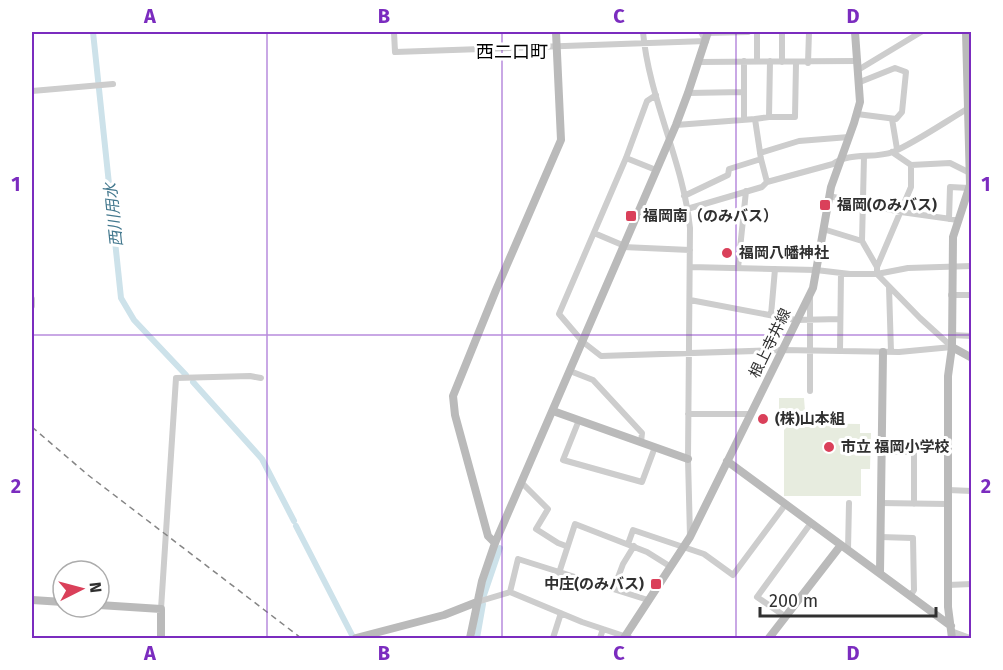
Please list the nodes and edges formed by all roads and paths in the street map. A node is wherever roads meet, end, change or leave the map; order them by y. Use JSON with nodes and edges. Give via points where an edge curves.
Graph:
{"nodes":[{"id":1,"x":394,"y":32,"type":"edge"},
{"id":2,"x":556,"y":32,"type":"edge"},
{"id":3,"x":643,"y":32,"type":"edge"},
{"id":4,"x":748,"y":32,"type":"edge"},
{"id":5,"x":757,"y":32,"type":"edge"},
{"id":6,"x":782,"y":32,"type":"edge"},
{"id":7,"x":808,"y":32,"type":"edge"},
{"id":8,"x":855,"y":32,"type":"edge"},
{"id":9,"x":921,"y":32,"type":"edge"},
{"id":10,"x":966,"y":32,"type":"edge"},
{"id":11,"x":706,"y":34,"type":"edge"},
{"id":12,"x":910,"y":35,"type":"edge"},
{"id":13,"x":644,"y":42,"type":"junction"},
{"id":14,"x":556,"y":46,"type":"junction"},
{"id":15,"x":744,"y":61,"type":"junction"},
{"id":16,"x":757,"y":61,"type":"junction"},
{"id":17,"x":770,"y":61,"type":"junction"},
{"id":18,"x":699,"y":62,"type":"junction"},
{"id":19,"x":782,"y":62,"type":"junction"},
{"id":20,"x":796,"y":63,"type":"junction"},
{"id":21,"x":808,"y":63,"type":"junction"},
{"id":22,"x":858,"y":65,"type":"junction"},
{"id":23,"x":860,"y":82,"type":"junction"},
{"id":24,"x":113,"y":84,"type":"dead end"},
{"id":25,"x":32,"y":91,"type":"edge"},
{"id":26,"x":744,"y":92,"type":"junction"},
{"id":27,"x":688,"y":93,"type":"junction"},
{"id":28,"x":656,"y":95,"type":"junction"},
{"id":29,"x":969,"y":109,"type":"edge"},
{"id":30,"x":857,"y":114,"type":"junction"},
{"id":31,"x":769,"y":117,"type":"junction"},
{"id":32,"x":744,"y":119,"type":"junction"},
{"id":33,"x":755,"y":119,"type":"junction"},
{"id":34,"x":892,"y":119,"type":"junction"},
{"id":35,"x":676,"y":125,"type":"junction"},
{"id":36,"x":849,"y":137,"type":"junction"},
{"id":37,"x":670,"y":139,"type":"junction"},
{"id":38,"x":895,"y":151,"type":"junction"},
{"id":39,"x":760,"y":156,"type":"junction"},
{"id":40,"x":864,"y":157,"type":"junction"},
{"id":41,"x":626,"y":158,"type":"junction"},
{"id":42,"x":841,"y":159,"type":"junction"},
{"id":43,"x":911,"y":165,"type":"junction"},
{"id":44,"x":656,"y":170,"type":"junction"},
{"id":45,"x":970,"y":173,"type":"junction"},
{"id":46,"x":767,"y":182,"type":"junction"},
{"id":47,"x":969,"y":188,"type":"junction"},
{"id":48,"x":746,"y":191,"type":"junction"},
{"id":49,"x":684,"y":196,"type":"junction"},
{"id":50,"x":829,"y":196,"type":"junction"},
{"id":51,"x":864,"y":204,"type":"junction"},
{"id":52,"x":687,"y":209,"type":"junction"},
{"id":53,"x":901,"y":212,"type":"junction"},
{"id":54,"x":949,"y":219,"type":"junction"},
{"id":55,"x":958,"y":220,"type":"junction"},
{"id":56,"x":823,"y":229,"type":"junction"},
{"id":57,"x":594,"y":233,"type":"junction"},
{"id":58,"x":862,"y":241,"type":"junction"},
{"id":59,"x":623,"y":247,"type":"junction"},
{"id":60,"x":690,"y":250,"type":"junction"},
{"id":61,"x":951,"y":266,"type":"junction"},
{"id":62,"x":972,"y":266,"type":"edge"},
{"id":63,"x":690,"y":267,"type":"junction"},
{"id":64,"x":738,"y":268,"type":"junction"},
{"id":65,"x":775,"y":269,"type":"junction"},
{"id":66,"x":816,"y":270,"type":"junction"},
{"id":67,"x":877,"y":270,"type":"junction"},
{"id":68,"x":841,"y":273,"type":"junction"},
{"id":69,"x":889,"y":287,"type":"junction"},
{"id":70,"x":810,"y":292,"type":"junction"},
{"id":71,"x":951,"y":295,"type":"junction"},
{"id":72,"x":972,"y":295,"type":"edge"},
{"id":73,"x":32,"y":299,"type":"edge"},
{"id":74,"x":690,"y":300,"type":"junction"},
{"id":75,"x":32,"y":306,"type":"edge"},
{"id":76,"x":771,"y":315,"type":"junction"},
{"id":77,"x":840,"y":319,"type":"junction"},
{"id":78,"x":796,"y":320,"type":"junction"},
{"id":79,"x":811,"y":320,"type":"junction"},
{"id":80,"x":951,"y":335,"type":"junction"},
{"id":81,"x":972,"y":336,"type":"edge"},
{"id":82,"x":583,"y":342,"type":"junction"},
{"id":83,"x":952,"y":347,"type":"junction"},
{"id":84,"x":783,"y":350,"type":"junction"},
{"id":85,"x":811,"y":350,"type":"junction"},
{"id":86,"x":840,"y":351,"type":"junction"},
{"id":87,"x":688,"y":352,"type":"junction"},
{"id":88,"x":887,"y":352,"type":"junction"},
{"id":89,"x":972,"y":358,"type":"edge"},
{"id":90,"x":570,"y":371,"type":"junction"},
{"id":91,"x":261,"y":378,"type":"dead end"},
{"id":92,"x":810,"y":391,"type":"dead end"},
{"id":93,"x":554,"y":411,"type":"junction"},
{"id":94,"x":688,"y":414,"type":"junction"},
{"id":95,"x":750,"y":414,"type":"junction"},
{"id":96,"x":579,"y":420,"type":"junction"},
{"id":97,"x":641,"y":442,"type":"junction"},
{"id":98,"x":655,"y":447,"type":"junction"},
{"id":99,"x":881,"y":451,"type":"junction"},
{"id":100,"x":688,"y":459,"type":"junction"},
{"id":101,"x":727,"y":461,"type":"junction"},
{"id":102,"x":522,"y":483,"type":"junction"},
{"id":103,"x":948,"y":490,"type":"junction"},
{"id":104,"x":972,"y":491,"type":"edge"},
{"id":105,"x":849,"y":503,"type":"dead end"},
{"id":106,"x":880,"y":503,"type":"junction"},
{"id":107,"x":914,"y":504,"type":"junction"},
{"id":108,"x":948,"y":504,"type":"junction"},
{"id":109,"x":785,"y":505,"type":"junction"},
{"id":110,"x":811,"y":523,"type":"junction"},
{"id":111,"x":690,"y":537,"type":"junction"},
{"id":112,"x":880,"y":537,"type":"junction"},
{"id":113,"x":495,"y":543,"type":"junction"},
{"id":114,"x":631,"y":545,"type":"junction"},
{"id":115,"x":566,"y":546,"type":"junction"},
{"id":116,"x":684,"y":547,"type":"junction"},
{"id":117,"x":844,"y":548,"type":"junction"},
{"id":118,"x":671,"y":567,"type":"junction"},
{"id":119,"x":559,"y":573,"type":"junction"},
{"id":120,"x":880,"y":573,"type":"junction"},
{"id":121,"x":972,"y":584,"type":"edge"},
{"id":122,"x":948,"y":585,"type":"junction"},
{"id":123,"x":614,"y":588,"type":"junction"},
{"id":124,"x":510,"y":592,"type":"junction"},
{"id":125,"x":910,"y":596,"type":"junction"},
{"id":126,"x":32,"y":600,"type":"edge"},
{"id":127,"x":648,"y":600,"type":"junction"},
{"id":128,"x":51,"y":602,"type":"edge"},
{"id":129,"x":477,"y":602,"type":"junction"},
{"id":130,"x":111,"y":606,"type":"edge"},
{"id":131,"x":161,"y":609,"type":"junction"},
{"id":132,"x":561,"y":613,"type":"junction"},
{"id":133,"x":786,"y":617,"type":"junction"},
{"id":134,"x":603,"y":629,"type":"junction"},
{"id":135,"x":951,"y":632,"type":"edge"},
{"id":136,"x":626,"y":638,"type":"edge"},
{"id":137,"x":161,"y":639,"type":"edge"},
{"id":138,"x":356,"y":639,"type":"edge"},
{"id":139,"x":470,"y":639,"type":"edge"},
{"id":140,"x":553,"y":639,"type":"edge"},
{"id":141,"x":600,"y":639,"type":"edge"},
{"id":142,"x":769,"y":639,"type":"edge"},
{"id":143,"x":970,"y":639,"type":"edge"}],
"edges":[{"from":1,"to":14,"type":"street","via":[[395,52]]},
{"from":2,"to":14,"type":"street"},
{"from":3,"to":13,"type":"street"},
{"from":4,"to":11,"type":"street"},
{"from":5,"to":16,"type":"street"},
{"from":6,"to":19,"type":"street"},
{"from":7,"to":21,"type":"street"},
{"from":8,"to":22,"type":"street","name":"根上寺井線"},
{"from":9,"to":12,"type":"street"},
{"from":10,"to":29,"type":"street"},
{"from":11,"to":13,"type":"street"},
{"from":11,"to":18,"type":"street"},
{"from":12,"to":22,"type":"street"},
{"from":13,"to":14,"type":"street"},
{"from":13,"to":28,"type":"street"},
{"from":14,"to":113,"type":"street","via":[[561,140],[453,396],[488,536]]},
{"from":15,"to":16,"type":"street"},
{"from":15,"to":18,"type":"street"},
{"from":15,"to":26,"type":"street"},
{"from":16,"to":17,"type":"street"},
{"from":17,"to":19,"type":"street"},
{"from":17,"to":31,"type":"street"},
{"from":18,"to":27,"type":"street"},
{"from":19,"to":20,"type":"street"},
{"from":20,"to":21,"type":"street"},
{"from":20,"to":31,"type":"street","via":[[795,117]]},
{"from":21,"to":22,"type":"street"},
{"from":22,"to":23,"type":"street","name":"根上寺井線"},
{"from":23,"to":30,"type":"street","name":"根上寺井線"},
{"from":23,"to":34,"type":"street","via":[[895,68],[906,72],[902,112]]},
{"from":24,"to":25,"type":"street"},
{"from":26,"to":27,"type":"street"},
{"from":26,"to":32,"type":"street"},
{"from":27,"to":35,"type":"street"},
{"from":28,"to":37,"type":"street"},
{"from":28,"to":41,"type":"street","via":[[647,101]]},
{"from":29,"to":38,"type":"street"},
{"from":29,"to":45,"type":"street"},
{"from":30,"to":34,"type":"street"},
{"from":30,"to":36,"type":"street","name":"根上寺井線"},
{"from":31,"to":33,"type":"street"},
{"from":32,"to":33,"type":"street"},
{"from":32,"to":35,"type":"street"},
{"from":33,"to":39,"type":"street"},
{"from":34,"to":38,"type":"street"},
{"from":35,"to":37,"type":"street"},
{"from":36,"to":39,"type":"street","via":[[799,141]]},
{"from":36,"to":42,"type":"street","name":"根上寺井線"},
{"from":37,"to":44,"type":"street"},
{"from":37,"to":49,"type":"street"},
{"from":38,"to":40,"type":"street"},
{"from":38,"to":43,"type":"street"},
{"from":39,"to":46,"type":"street"},
{"from":39,"to":49,"type":"street"},
{"from":40,"to":42,"type":"street"},
{"from":40,"to":51,"type":"street"},
{"from":41,"to":44,"type":"street"},
{"from":41,"to":57,"type":"street"},
{"from":42,"to":46,"type":"street"},
{"from":42,"to":50,"type":"street","name":"根上寺井線"},
{"from":43,"to":45,"type":"street","via":[[950,163]]},
{"from":43,"to":53,"type":"street","via":[[911,187]]},
{"from":44,"to":59,"type":"street"},
{"from":45,"to":47,"type":"street"},
{"from":46,"to":48,"type":"street"},
{"from":47,"to":54,"type":"street","via":[[950,187]]},
{"from":47,"to":55,"type":"street"},
{"from":48,"to":52,"type":"street"},
{"from":48,"to":64,"type":"street"},
{"from":49,"to":52,"type":"street"},
{"from":50,"to":51,"type":"street"},
{"from":50,"to":56,"type":"street","name":"根上寺井線"},
{"from":51,"to":53,"type":"street"},
{"from":51,"to":58,"type":"street"},
{"from":52,"to":60,"type":"street"},
{"from":53,"to":54,"type":"street"},
{"from":53,"to":67,"type":"street"},
{"from":54,"to":55,"type":"street"},
{"from":55,"to":61,"type":"street"},
{"from":56,"to":58,"type":"street"},
{"from":56,"to":66,"type":"street","name":"根上寺井線"},
{"from":57,"to":59,"type":"street"},
{"from":57,"to":82,"type":"street","via":[[559,314]]},
{"from":58,"to":67,"type":"street"},
{"from":59,"to":60,"type":"street"},
{"from":59,"to":82,"type":"street"},
{"from":60,"to":63,"type":"street"},
{"from":61,"to":62,"type":"street"},
{"from":61,"to":67,"type":"street"},
{"from":61,"to":71,"type":"street"},
{"from":63,"to":64,"type":"street"},
{"from":63,"to":74,"type":"street"},
{"from":64,"to":65,"type":"street"},
{"from":65,"to":66,"type":"street"},
{"from":65,"to":76,"type":"street"},
{"from":66,"to":68,"type":"street"},
{"from":66,"to":70,"type":"street","name":"根上寺井線"},
{"from":67,"to":68,"type":"street"},
{"from":67,"to":69,"type":"street"},
{"from":68,"to":77,"type":"street"},
{"from":69,"to":83,"type":"street"},
{"from":69,"to":88,"type":"street"},
{"from":70,"to":78,"type":"street","name":"根上寺井線"},
{"from":70,"to":79,"type":"street"},
{"from":71,"to":72,"type":"street"},
{"from":71,"to":80,"type":"street"},
{"from":73,"to":75,"type":"street"},
{"from":74,"to":76,"type":"street"},
{"from":74,"to":87,"type":"street"},
{"from":76,"to":78,"type":"street"},
{"from":77,"to":79,"type":"street"},
{"from":77,"to":86,"type":"street"},
{"from":78,"to":79,"type":"street"},
{"from":78,"to":84,"type":"street","name":"根上寺井線"},
{"from":79,"to":85,"type":"street"},
{"from":80,"to":81,"type":"street"},
{"from":80,"to":83,"type":"street"},
{"from":82,"to":87,"type":"street","via":[[601,356]]},
{"from":82,"to":90,"type":"street"},
{"from":83,"to":88,"type":"street"},
{"from":83,"to":89,"type":"street"},
{"from":83,"to":103,"type":"street","via":[[948,376]]},
{"from":84,"to":85,"type":"street"},
{"from":84,"to":87,"type":"street"},
{"from":84,"to":95,"type":"street","name":"根上寺井線"},
{"from":85,"to":86,"type":"street"},
{"from":85,"to":92,"type":"street"},
{"from":86,"to":88,"type":"street"},
{"from":87,"to":94,"type":"street"},
{"from":88,"to":99,"type":"street"},
{"from":90,"to":93,"type":"street"},
{"from":90,"to":97,"type":"street","via":[[593,380],[642,433]]},
{"from":91,"to":131,"type":"street","via":[[176,378]]},
{"from":93,"to":96,"type":"street"},
{"from":93,"to":102,"type":"street"},
{"from":94,"to":95,"type":"street"},
{"from":94,"to":100,"type":"street"},
{"from":95,"to":101,"type":"street","name":"根上寺井線"},
{"from":96,"to":97,"type":"street"},
{"from":96,"to":98,"type":"street","via":[[562,460],[642,482]]},
{"from":97,"to":98,"type":"street"},
{"from":98,"to":100,"type":"street"},
{"from":99,"to":106,"type":"street"},
{"from":99,"to":107,"type":"street","via":[[914,452]]},
{"from":100,"to":111,"type":"street"},
{"from":101,"to":109,"type":"street"},
{"from":101,"to":111,"type":"street","name":"根上寺井線"},
{"from":102,"to":113,"type":"street"},
{"from":102,"to":115,"type":"street","via":[[548,509],[536,529]]},
{"from":103,"to":104,"type":"street"},
{"from":103,"to":108,"type":"street"},
{"from":105,"to":117,"type":"street"},
{"from":106,"to":107,"type":"street"},
{"from":106,"to":112,"type":"street"},
{"from":107,"to":108,"type":"street"},
{"from":108,"to":122,"type":"street"},
{"from":109,"to":110,"type":"street"},
{"from":109,"to":116,"type":"street","via":[[733,575],[704,554]]},
{"from":110,"to":117,"type":"street"},
{"from":110,"to":133,"type":"street","via":[[757,597]]},
{"from":111,"to":116,"type":"street","name":"根上寺井線"},
{"from":112,"to":120,"type":"street"},
{"from":112,"to":125,"type":"street","via":[[913,538],[914,590]]},
{"from":113,"to":129,"type":"street"},
{"from":114,"to":115,"type":"street","via":[[576,524]]},
{"from":114,"to":116,"type":"street","via":[[633,531]]},
{"from":114,"to":118,"type":"street"},
{"from":114,"to":123,"type":"street"},
{"from":115,"to":119,"type":"street"},
{"from":116,"to":118,"type":"street","name":"根上寺井線"},
{"from":117,"to":120,"type":"street"},
{"from":117,"to":133,"type":"street"},
{"from":118,"to":127,"type":"street","name":"根上寺井線"},
{"from":119,"to":123,"type":"street"},
{"from":119,"to":124,"type":"street","via":[[518,559]]},
{"from":120,"to":125,"type":"street"},
{"from":121,"to":122,"type":"street"},
{"from":122,"to":135,"type":"street"},
{"from":123,"to":127,"type":"street"},
{"from":124,"to":129,"type":"street"},
{"from":124,"to":132,"type":"street"},
{"from":125,"to":135,"type":"street"},
{"from":126,"to":128,"type":"street"},
{"from":127,"to":136,"type":"street","name":"根上寺井線"},
{"from":129,"to":138,"type":"street"},
{"from":129,"to":139,"type":"street"},
{"from":130,"to":131,"type":"street"},
{"from":131,"to":137,"type":"street"},
{"from":132,"to":134,"type":"street"},
{"from":132,"to":140,"type":"street"},
{"from":133,"to":142,"type":"street"},
{"from":134,"to":136,"type":"street"},
{"from":134,"to":141,"type":"street"},
{"from":135,"to":143,"type":"street"}]}
